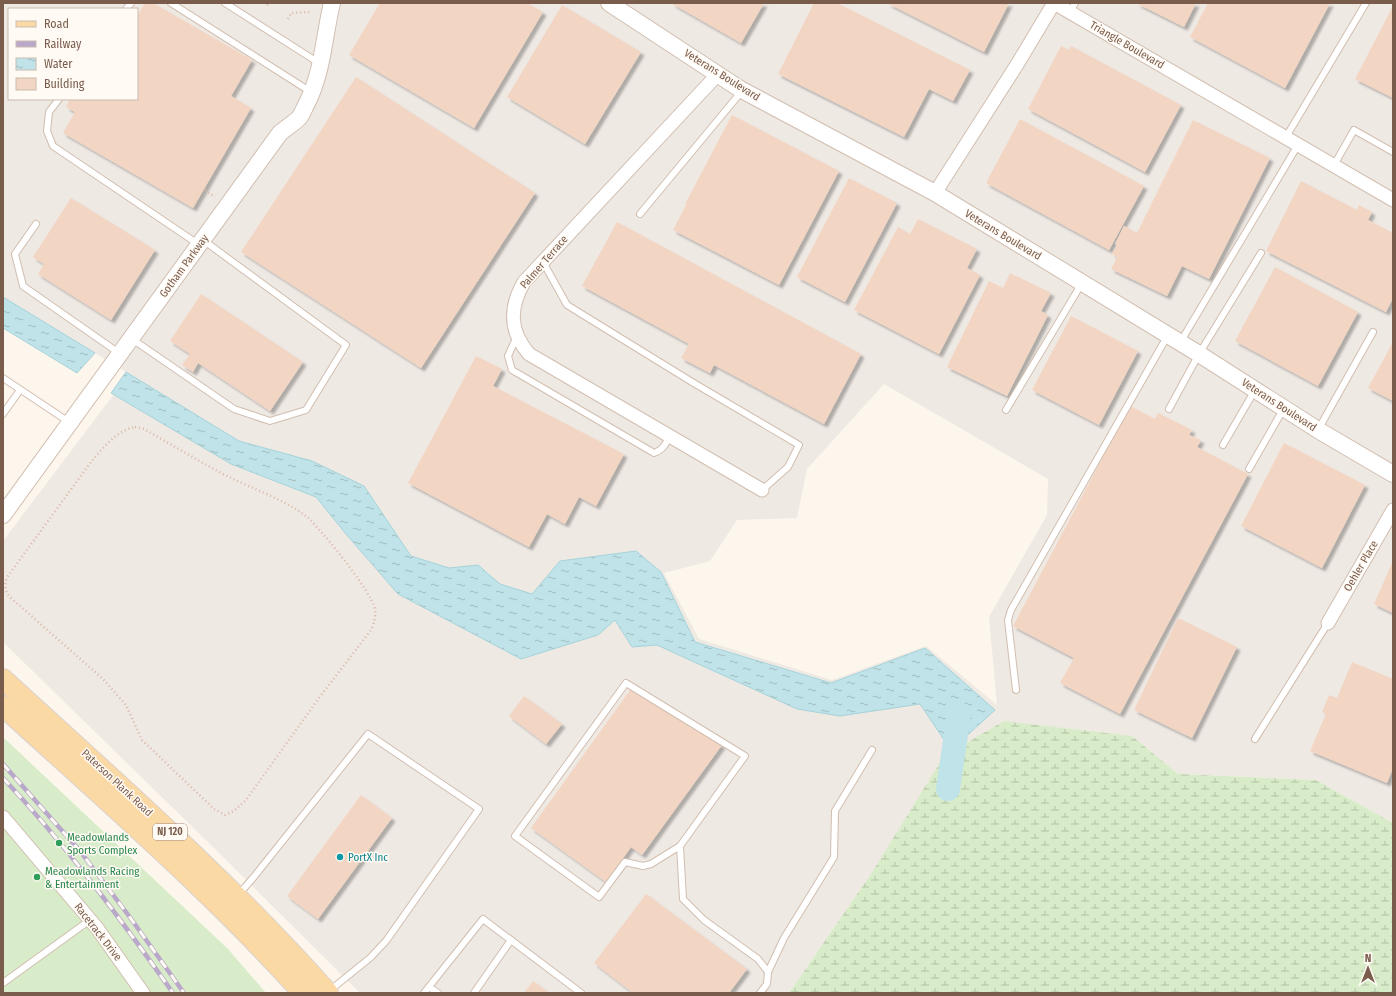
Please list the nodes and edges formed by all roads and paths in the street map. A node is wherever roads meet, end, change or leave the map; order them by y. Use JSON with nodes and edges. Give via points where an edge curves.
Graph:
{"nodes":[{"id":1,"x":171,"y":3,"type":"edge"},
{"id":2,"x":225,"y":3,"type":"edge"},
{"id":3,"x":332,"y":3,"type":"edge"},
{"id":4,"x":610,"y":3,"type":"edge"},
{"id":5,"x":1366,"y":3,"type":"edge"},
{"id":6,"x":1072,"y":8,"type":"edge"},
{"id":7,"x":310,"y":12,"type":"dead end"},
{"id":8,"x":288,"y":19,"type":"dead end"},
{"id":9,"x":321,"y":64,"type":"junction"},
{"id":10,"x":718,"y":74,"type":"junction"},
{"id":11,"x":743,"y":90,"type":"junction"},
{"id":12,"x":312,"y":92,"type":"junction"},
{"id":13,"x":58,"y":100,"type":"edge"},
{"id":14,"x":1286,"y":137,"type":"junction"},
{"id":15,"x":1299,"y":144,"type":"junction"},
{"id":16,"x":1393,"y":152,"type":"edge"},
{"id":17,"x":1334,"y":165,"type":"junction"},
{"id":18,"x":205,"y":190,"type":"dead end"},
{"id":19,"x":935,"y":193,"type":"junction"},
{"id":20,"x":216,"y":197,"type":"dead end"},
{"id":21,"x":1393,"y":200,"type":"edge"},
{"id":22,"x":640,"y":214,"type":"dead end"},
{"id":23,"x":36,"y":224,"type":"dead end"},
{"id":24,"x":201,"y":242,"type":"junction"},
{"id":25,"x":1261,"y":253,"type":"dead end"},
{"id":26,"x":543,"y":262,"type":"junction"},
{"id":27,"x":1082,"y":283,"type":"junction"},
{"id":28,"x":1373,"y":332,"type":"dead end"},
{"id":29,"x":517,"y":336,"type":"junction"},
{"id":30,"x":132,"y":339,"type":"junction"},
{"id":31,"x":1174,"y":339,"type":"junction"},
{"id":32,"x":120,"y":354,"type":"junction"},
{"id":33,"x":1199,"y":354,"type":"junction"},
{"id":34,"x":3,"y":378,"type":"edge"},
{"id":35,"x":20,"y":390,"type":"junction"},
{"id":36,"x":1255,"y":390,"type":"junction"},
{"id":37,"x":1284,"y":408,"type":"junction"},
{"id":38,"x":1169,"y":409,"type":"dead end"},
{"id":39,"x":1006,"y":410,"type":"dead end"},
{"id":40,"x":3,"y":414,"type":"edge"},
{"id":41,"x":71,"y":422,"type":"junction"},
{"id":42,"x":1318,"y":430,"type":"junction"},
{"id":43,"x":669,"y":436,"type":"junction"},
{"id":44,"x":1223,"y":445,"type":"dead end"},
{"id":45,"x":1249,"y":469,"type":"dead end"},
{"id":46,"x":1393,"y":474,"type":"edge"},
{"id":47,"x":762,"y":490,"type":"joint"},
{"id":48,"x":1393,"y":510,"type":"edge"},
{"id":49,"x":3,"y":515,"type":"edge"},
{"id":50,"x":1328,"y":623,"type":"joint"},
{"id":51,"x":102,"y":678,"type":"joint"},
{"id":52,"x":3,"y":680,"type":"edge"},
{"id":53,"x":1016,"y":690,"type":"dead end"},
{"id":54,"x":3,"y":706,"type":"edge"},
{"id":55,"x":1255,"y":739,"type":"dead end"},
{"id":56,"x":872,"y":750,"type":"dead end"},
{"id":57,"x":3,"y":818,"type":"edge"},
{"id":58,"x":680,"y":846,"type":"junction"},
{"id":59,"x":237,"y":895,"type":"junction"},
{"id":60,"x":90,"y":920,"type":"junction"},
{"id":61,"x":511,"y":940,"type":"junction"},
{"id":62,"x":768,"y":972,"type":"junction"},
{"id":63,"x":3,"y":983,"type":"edge"},
{"id":64,"x":429,"y":987,"type":"junction"},
{"id":65,"x":328,"y":992,"type":"edge"},
{"id":66,"x":143,"y":993,"type":"edge"},
{"id":67,"x":303,"y":993,"type":"edge"},
{"id":68,"x":424,"y":993,"type":"edge"},
{"id":69,"x":438,"y":993,"type":"edge"},
{"id":70,"x":474,"y":993,"type":"edge"},
{"id":71,"x":581,"y":993,"type":"edge"},
{"id":72,"x":760,"y":993,"type":"edge"}],
"edges":[{"from":1,"to":12,"type":"lane"},
{"from":2,"to":9,"type":"lane"},
{"from":3,"to":9,"type":"street","name":"Gotham Parkway"},
{"from":4,"to":10,"type":"street","name":"Veterans Boulevard"},
{"from":5,"to":14,"type":"lane"},
{"from":6,"to":14,"type":"street","name":"Triangle Boulevard"},
{"from":6,"to":19,"type":"street","name":"Triangle Boulevard","via":[[1054,3]]},
{"from":7,"to":8,"type":"path","via":[[291,13]]},
{"from":9,"to":12,"type":"street","name":"Gotham Parkway"},
{"from":10,"to":11,"type":"street","name":"Veterans Boulevard"},
{"from":10,"to":26,"type":"street","name":"Palmer Terrace"},
{"from":11,"to":19,"type":"street","name":"Veterans Boulevard"},
{"from":11,"to":22,"type":"lane"},
{"from":12,"to":24,"type":"street","name":"Gotham Parkway","via":[[300,117],[280,133]]},
{"from":13,"to":24,"type":"lane","via":[[49,112],[47,131],[53,146]]},
{"from":14,"to":15,"type":"street","name":"Triangle Boulevard"},
{"from":15,"to":17,"type":"street","name":"Triangle Boulevard"},
{"from":15,"to":31,"type":"lane"},
{"from":16,"to":17,"type":"lane","via":[[1354,130]]},
{"from":17,"to":21,"type":"street","name":"Triangle Boulevard"},
{"from":18,"to":20,"type":"path"},
{"from":19,"to":27,"type":"street","name":"Veterans Boulevard"},
{"from":23,"to":32,"type":"lane","via":[[15,254],[23,286]]},
{"from":24,"to":30,"type":"street","name":"Gotham Parkway"},
{"from":24,"to":30,"type":"lane","via":[[346,345],[306,410],[270,421],[234,409]]},
{"from":25,"to":33,"type":"lane"},
{"from":26,"to":29,"type":"street","name":"Palmer Terrace","via":[[524,282],[516,295],[513,322]]},
{"from":26,"to":47,"type":"lane","via":[[567,305],[799,445],[788,467]]},
{"from":27,"to":31,"type":"street","name":"Veterans Boulevard"},
{"from":27,"to":39,"type":"lane"},
{"from":28,"to":42,"type":"lane"},
{"from":29,"to":43,"type":"street","name":"Palmer Terrace","via":[[529,354]]},
{"from":29,"to":43,"type":"lane","via":[[508,356],[512,370],[654,453],[665,447]]},
{"from":30,"to":32,"type":"street","name":"Gotham Parkway"},
{"from":31,"to":33,"type":"street","name":"Veterans Boulevard"},
{"from":31,"to":53,"type":"lane","via":[[1011,610],[1008,620]]},
{"from":32,"to":41,"type":"street","name":"Gotham Parkway"},
{"from":33,"to":36,"type":"street","name":"Veterans Boulevard"},
{"from":33,"to":38,"type":"lane"},
{"from":34,"to":35,"type":"lane"},
{"from":35,"to":40,"type":"lane"},
{"from":35,"to":41,"type":"lane"},
{"from":36,"to":37,"type":"street","name":"Veterans Boulevard"},
{"from":36,"to":44,"type":"lane"},
{"from":37,"to":42,"type":"street","name":"Veterans Boulevard"},
{"from":37,"to":45,"type":"lane"},
{"from":41,"to":49,"type":"street","name":"Gotham Parkway"},
{"from":42,"to":46,"type":"street","name":"Veterans Boulevard"},
{"from":43,"to":47,"type":"street","name":"Palmer Terrace"},
{"from":48,"to":50,"type":"street","name":"Oehler Place"},
{"from":50,"to":55,"type":"lane"},
{"from":51,"to":51,"type":"path","via":[[8,595],[5,586],[8,576],[91,462],[115,437],[131,428],[144,429],[307,518],[356,576],[375,610],[371,630],[246,800],[225,815],[214,809],[142,740],[126,705]]},
{"from":52,"to":59,"type":"main road","name":"Paterson Plank Road","number":"NJ 120"},
{"from":54,"to":67,"type":"main road","name":"Paterson Plank Road","number":"NJ 120","via":[[200,887]]},
{"from":56,"to":62,"type":"lane","via":[[835,811],[834,857],[784,938]]},
{"from":57,"to":60,"type":"street","name":"Racetrack Drive"},
{"from":58,"to":58,"type":"lane","via":[[745,756],[626,683],[515,836],[599,897],[625,862],[644,866]]},
{"from":58,"to":62,"type":"lane","via":[[682,899],[704,920],[758,959]]},
{"from":59,"to":65,"type":"main road","name":"Paterson Plank Road","number":"NJ 120"},
{"from":59,"to":65,"type":"lane","via":[[368,734],[479,809],[386,941],[370,958]]},
{"from":60,"to":63,"type":"lane"},
{"from":60,"to":66,"type":"street","name":"Racetrack Drive"},
{"from":61,"to":64,"type":"lane","via":[[483,919]]},
{"from":61,"to":70,"type":"lane"},
{"from":61,"to":71,"type":"lane"},
{"from":62,"to":72,"type":"lane","via":[[767,984]]},
{"from":64,"to":68,"type":"lane"},
{"from":64,"to":69,"type":"lane"}]}
